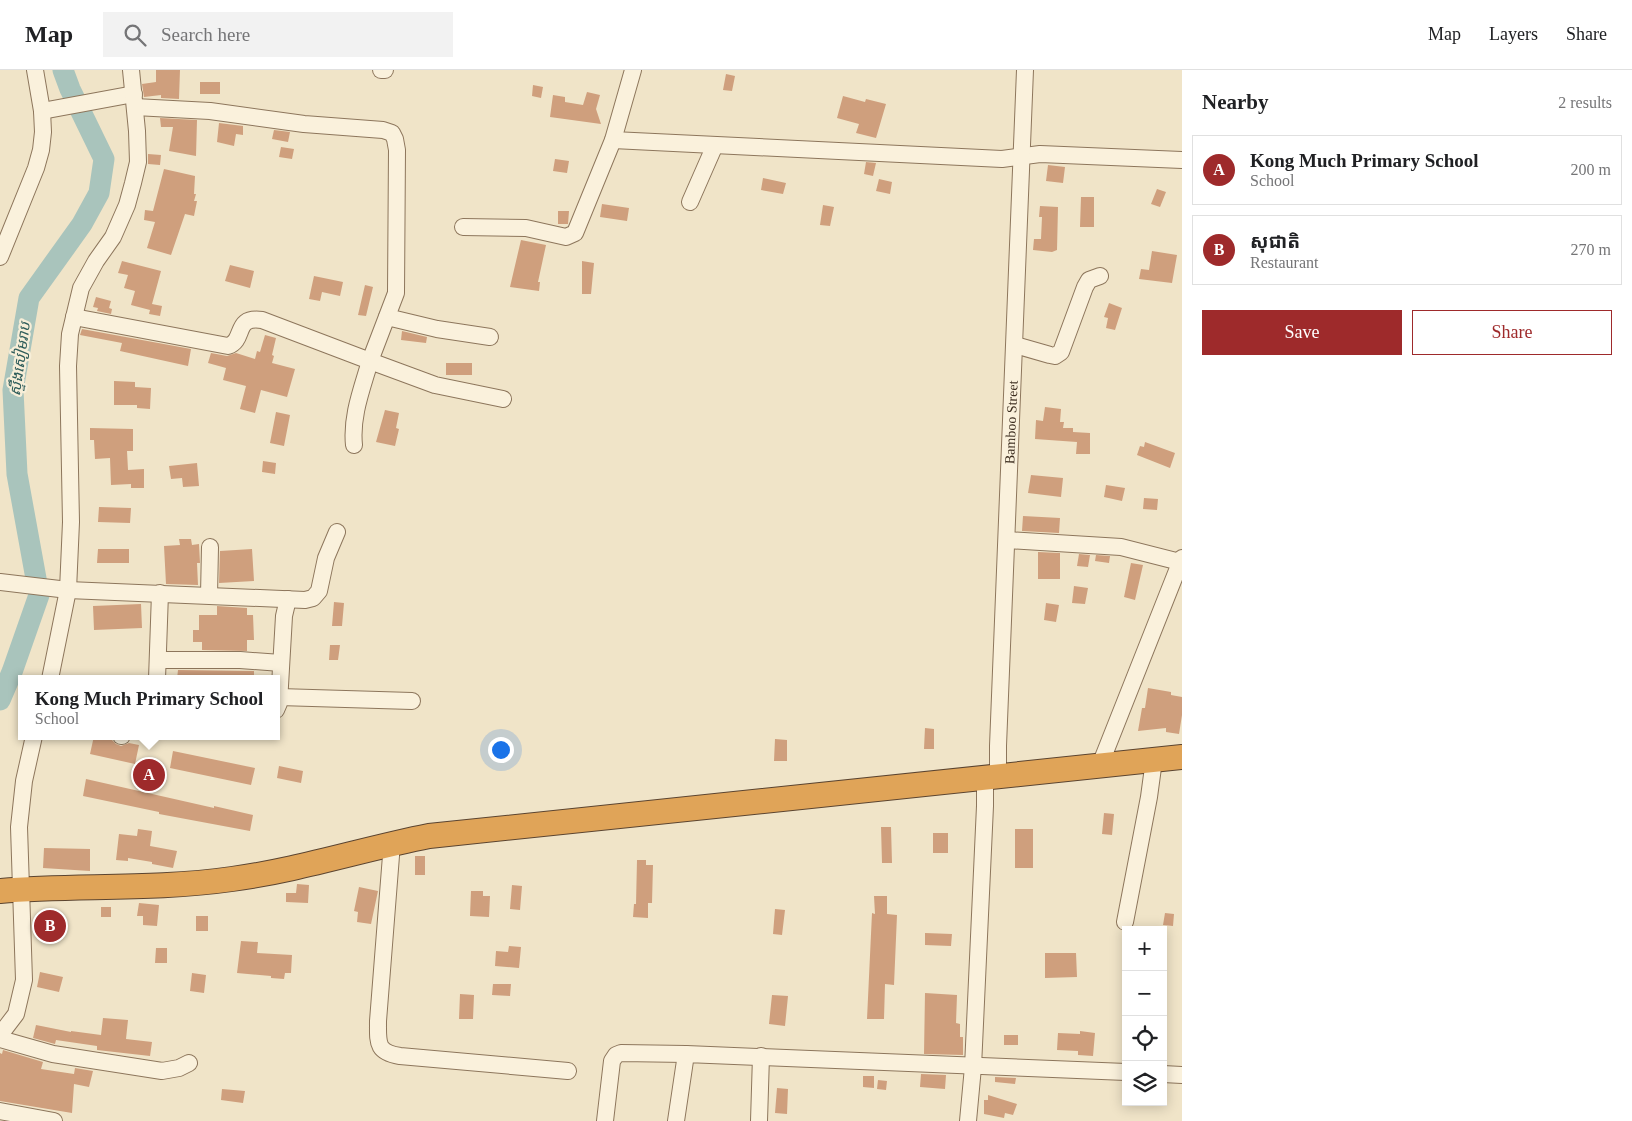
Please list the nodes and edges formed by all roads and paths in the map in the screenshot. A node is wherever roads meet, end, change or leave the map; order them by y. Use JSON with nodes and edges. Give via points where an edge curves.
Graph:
{"nodes":[{"id":1,"x":35,"y":70,"type":"edge"},
{"id":2,"x":131,"y":70,"type":"edge"},
{"id":3,"x":381,"y":70,"type":"edge"},
{"id":4,"x":385,"y":70,"type":"edge"},
{"id":5,"x":633,"y":70,"type":"edge"},
{"id":6,"x":1025,"y":70,"type":"edge"},
{"id":7,"x":135,"y":101,"type":"junction"},
{"id":8,"x":42,"y":111,"type":"junction"},
{"id":9,"x":613,"y":140,"type":"junction"},
{"id":10,"x":715,"y":145,"type":"junction"},
{"id":11,"x":1022,"y":156,"type":"junction"},
{"id":12,"x":1182,"y":160,"type":"edge"},
{"id":13,"x":690,"y":202,"type":"dead end"},
{"id":14,"x":6,"y":226,"type":"edge"},
{"id":15,"x":464,"y":227,"type":"dead end"},
{"id":16,"x":0,"y":256,"type":"edge"},
{"id":17,"x":1100,"y":276,"type":"dead end"},
{"id":18,"x":387,"y":316,"type":"junction"},
{"id":19,"x":74,"y":317,"type":"junction"},
{"id":20,"x":490,"y":337,"type":"dead end"},
{"id":21,"x":1015,"y":345,"type":"junction"},
{"id":22,"x":370,"y":361,"type":"junction"},
{"id":23,"x":503,"y":399,"type":"dead end"},
{"id":24,"x":354,"y":445,"type":"dead end"},
{"id":25,"x":337,"y":532,"type":"dead end"},
{"id":26,"x":1007,"y":540,"type":"junction"},
{"id":27,"x":210,"y":547,"type":"dead end"},
{"id":28,"x":1181,"y":560,"type":"edge"},
{"id":29,"x":5,"y":583,"type":"edge"},
{"id":30,"x":65,"y":589,"type":"junction"},
{"id":31,"x":160,"y":593,"type":"junction"},
{"id":32,"x":209,"y":595,"type":"junction"},
{"id":33,"x":288,"y":598,"type":"junction"},
{"id":34,"x":158,"y":660,"type":"junction"},
{"id":35,"x":281,"y":663,"type":"junction"},
{"id":36,"x":53,"y":675,"type":"edge"},
{"id":37,"x":157,"y":675,"type":"edge"},
{"id":38,"x":280,"y":677,"type":"edge"},
{"id":39,"x":412,"y":701,"type":"dead end"},
{"id":40,"x":280,"y":704,"type":"edge"},
{"id":41,"x":33,"y":740,"type":"edge"},
{"id":42,"x":1182,"y":757,"type":"edge"},
{"id":43,"x":1154,"y":760,"type":"junction"},
{"id":44,"x":1100,"y":765,"type":"junction"},
{"id":45,"x":992,"y":777,"type":"junction"},
{"id":46,"x":392,"y":843,"type":"junction"},
{"id":47,"x":10,"y":890,"type":"edge"},
{"id":48,"x":1125,"y":922,"type":"dead end"},
{"id":49,"x":0,"y":1035,"type":"edge"},
{"id":50,"x":0,"y":1039,"type":"edge"},
{"id":51,"x":686,"y":1054,"type":"junction"},
{"id":52,"x":761,"y":1056,"type":"junction"},
{"id":53,"x":189,"y":1063,"type":"dead end"},
{"id":54,"x":974,"y":1067,"type":"junction"},
{"id":55,"x":568,"y":1071,"type":"dead end"},
{"id":56,"x":1122,"y":1072,"type":"edge"},
{"id":57,"x":1167,"y":1074,"type":"edge"},
{"id":58,"x":1182,"y":1075,"type":"edge"},
{"id":59,"x":0,"y":1111,"type":"edge"},
{"id":60,"x":54,"y":1121,"type":"edge"},
{"id":61,"x":604,"y":1121,"type":"edge"},
{"id":62,"x":676,"y":1121,"type":"edge"},
{"id":63,"x":759,"y":1121,"type":"edge"},
{"id":64,"x":968,"y":1121,"type":"edge"}],
"edges":[{"from":1,"to":8,"type":"street"},
{"from":2,"to":7,"type":"street"},
{"from":3,"to":4,"type":"street"},
{"from":5,"to":9,"type":"street"},
{"from":6,"to":11,"type":"street","name":"Bamboo Street"},
{"from":7,"to":8,"type":"street","via":[[107,100]]},
{"from":7,"to":18,"type":"street","via":[[392,133],[397,150],[397,278],[396,293]]},
{"from":7,"to":19,"type":"street","via":[[138,162],[127,205],[113,237],[81,288]]},
{"from":8,"to":14,"type":"street","via":[[39,159]]},
{"from":9,"to":10,"type":"street"},
{"from":9,"to":15,"type":"street","via":[[575,233],[566,237],[526,228]]},
{"from":10,"to":11,"type":"street","via":[[1002,159]]},
{"from":10,"to":13,"type":"street"},
{"from":11,"to":12,"type":"street"},
{"from":11,"to":21,"type":"street","name":"Bamboo Street"},
{"from":14,"to":16,"type":"street"},
{"from":17,"to":21,"type":"street","via":[[1089,280],[1082,294],[1062,352],[1055,356]]},
{"from":18,"to":20,"type":"street","via":[[437,329]]},
{"from":18,"to":22,"type":"street"},
{"from":19,"to":22,"type":"street","via":[[228,346],[234,343],[243,323],[262,320]]},
{"from":19,"to":30,"type":"street","via":[[68,366],[71,512]]},
{"from":21,"to":26,"type":"street","name":"Bamboo Street"},
{"from":22,"to":23,"type":"street","via":[[434,385]]},
{"from":22,"to":24,"type":"street","via":[[354,415]]},
{"from":25,"to":33,"type":"street","via":[[317,594],[305,600]]},
{"from":26,"to":28,"type":"street","via":[[1122,547]]},
{"from":26,"to":45,"type":"street","name":"Bamboo Street","via":[[998,746]]},
{"from":27,"to":32,"type":"street"},
{"from":28,"to":44,"type":"street"},
{"from":29,"to":30,"type":"street"},
{"from":30,"to":31,"type":"street"},
{"from":30,"to":36,"type":"street","via":[[64,619]]},
{"from":31,"to":32,"type":"street"},
{"from":31,"to":34,"type":"street"},
{"from":32,"to":33,"type":"street"},
{"from":33,"to":35,"type":"street"},
{"from":34,"to":35,"type":"street"},
{"from":34,"to":37,"type":"street"},
{"from":35,"to":38,"type":"street"},
{"from":39,"to":40,"type":"street"},
{"from":41,"to":47,"type":"street","via":[[24,781]]},
{"from":42,"to":43,"type":"highway"},
{"from":43,"to":44,"type":"highway"},
{"from":43,"to":48,"type":"street"},
{"from":44,"to":45,"type":"highway"},
{"from":45,"to":46,"type":"highway","via":[[429,836]]},
{"from":45,"to":54,"type":"street","name":"Bamboo Street"},
{"from":46,"to":47,"type":"highway","via":[[232,879],[190,884]]},
{"from":46,"to":55,"type":"street","via":[[378,1021],[380,1048],[386,1054],[400,1056]]},
{"from":47,"to":49,"type":"street","via":[[24,980],[16,1014]]},
{"from":50,"to":53,"type":"street","via":[[53,1054],[162,1072]]},
{"from":51,"to":52,"type":"street"},
{"from":51,"to":61,"type":"street","via":[[616,1055],[612,1061]]},
{"from":51,"to":62,"type":"street"},
{"from":52,"to":54,"type":"street"},
{"from":52,"to":63,"type":"street"},
{"from":54,"to":56,"type":"street"},
{"from":54,"to":64,"type":"street","name":"Bamboo Street"},
{"from":57,"to":58,"type":"street"},
{"from":59,"to":60,"type":"street"}]}
